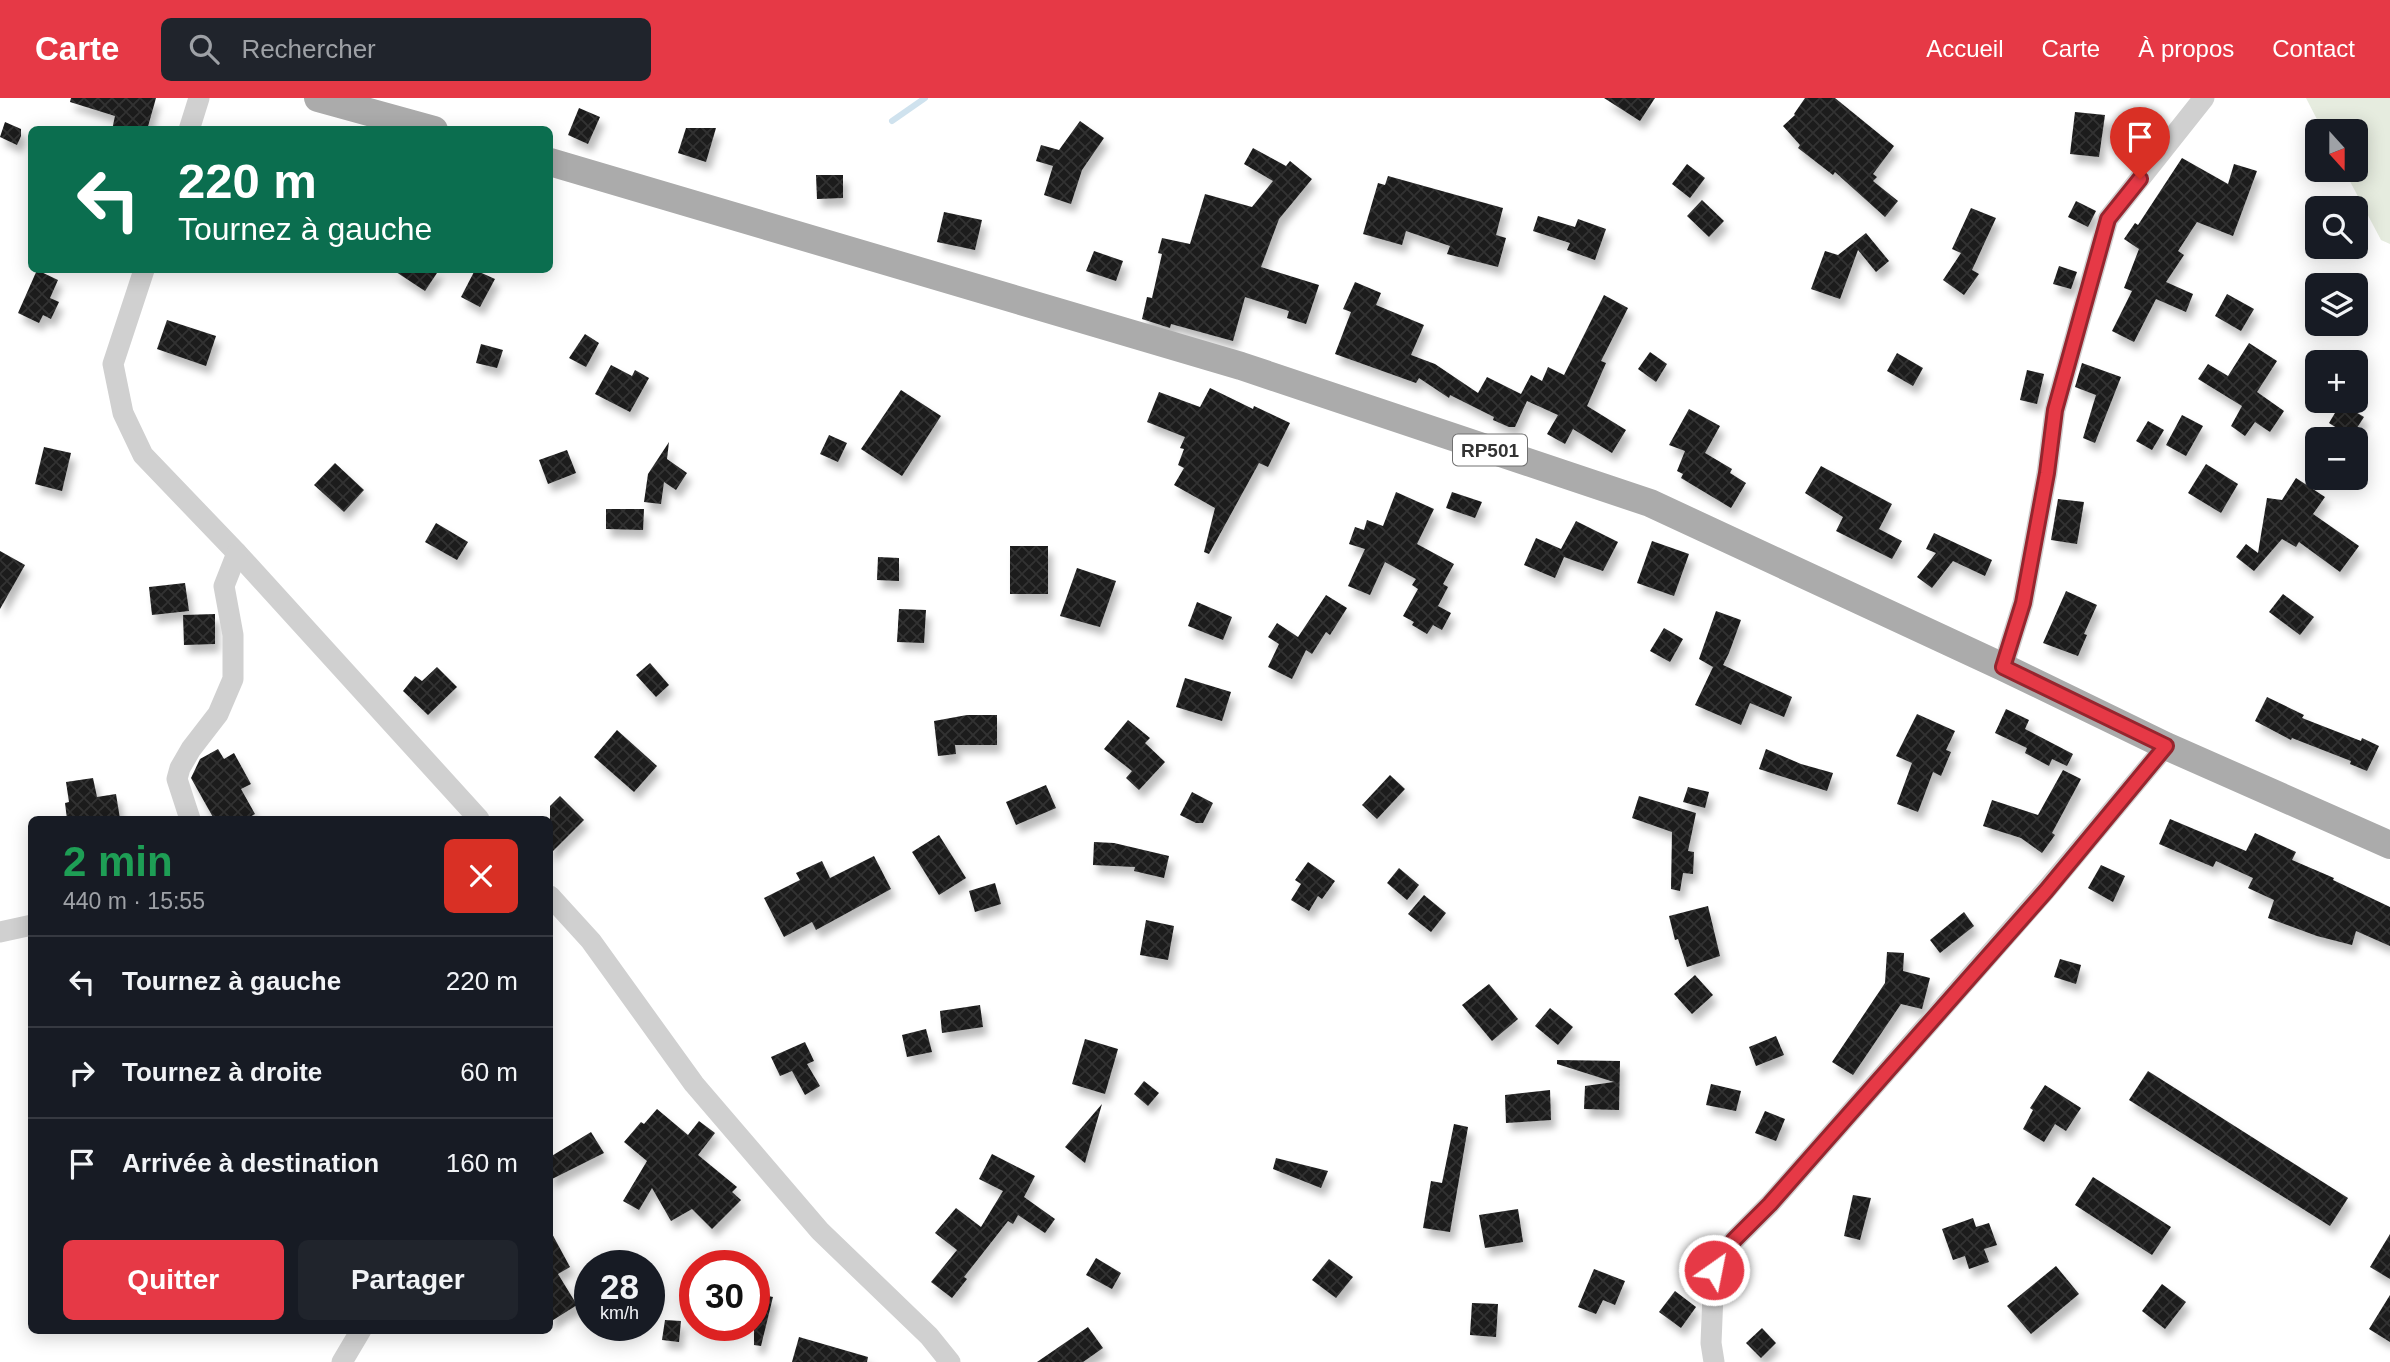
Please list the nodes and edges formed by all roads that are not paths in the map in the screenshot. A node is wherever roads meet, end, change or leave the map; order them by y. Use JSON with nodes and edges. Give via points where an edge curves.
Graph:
{"nodes":[{"id":1,"x":199,"y":98,"type":"edge"},
{"id":2,"x":2204,"y":98,"type":"edge"},
{"id":3,"x":335,"y":100,"type":"edge"},
{"id":4,"x":190,"y":126,"type":"edge"},
{"id":5,"x":421,"y":126,"type":"edge"},
{"id":6,"x":553,"y":163,"type":"edge"},
{"id":7,"x":143,"y":273,"type":"edge"},
{"id":8,"x":237,"y":553,"type":"junction"},
{"id":9,"x":2003,"y":667,"type":"junction"},
{"id":10,"x":2166,"y":746,"type":"junction"},
{"id":11,"x":189,"y":816,"type":"edge"},
{"id":12,"x":476,"y":816,"type":"edge"},
{"id":13,"x":2390,"y":845,"type":"edge"},
{"id":14,"x":553,"y":899,"type":"edge"},
{"id":15,"x":28,"y":926,"type":"edge"},
{"id":16,"x":0,"y":932,"type":"edge"},
{"id":17,"x":359,"y":1334,"type":"edge"},
{"id":18,"x":342,"y":1362,"type":"edge"},
{"id":19,"x":950,"y":1362,"type":"edge"},
{"id":20,"x":1714,"y":1362,"type":"edge"}],
"edges":[{"from":1,"to":4,"type":"street"},
{"from":2,"to":9,"type":"street","via":[[2108,219],[2055,410],[2023,603]]},
{"from":3,"to":5,"type":"main road"},
{"from":6,"to":9,"type":"main road","number":"RP501","via":[[1241,366],[1650,503]]},
{"from":7,"to":8,"type":"street","via":[[113,364],[123,412],[142,455]]},
{"from":8,"to":11,"type":"street","via":[[224,586],[233,635],[233,679],[218,713],[180,768],[177,779]]},
{"from":8,"to":12,"type":"street"},
{"from":9,"to":10,"type":"main road","number":"RP501"},
{"from":10,"to":13,"type":"main road","number":"RP501"},
{"from":10,"to":20,"type":"street","via":[[2046,891],[1734,1240],[1714,1270]]},
{"from":14,"to":19,"type":"street","via":[[590,941],[694,1084],[811,1220]]},
{"from":15,"to":16,"type":"street"},
{"from":17,"to":18,"type":"street"}]}
